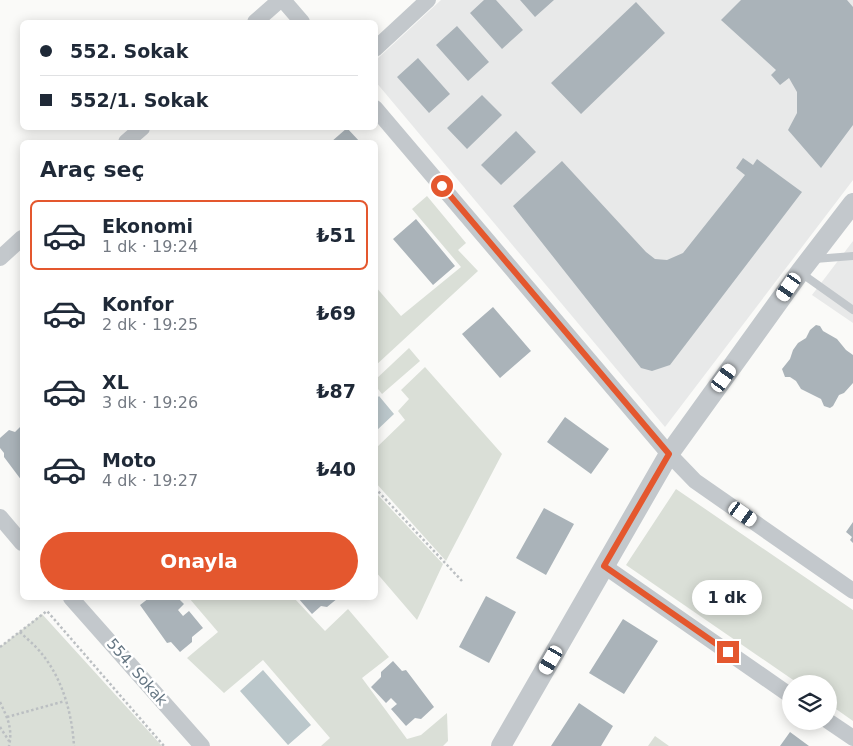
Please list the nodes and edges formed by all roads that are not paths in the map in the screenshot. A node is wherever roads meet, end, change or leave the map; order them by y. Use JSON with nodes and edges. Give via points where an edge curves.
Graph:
{"nodes":[{"id":1,"x":281,"y":0,"type":"edge"},
{"id":2,"x":428,"y":0,"type":"edge"},
{"id":3,"x":257,"y":20,"type":"edge"},
{"id":4,"x":300,"y":20,"type":"edge"},
{"id":5,"x":378,"y":46,"type":"edge"},
{"id":6,"x":378,"y":112,"type":"edge"},
{"id":7,"x":140,"y":130,"type":"edge"},
{"id":8,"x":128,"y":140,"type":"edge"},
{"id":9,"x":853,"y":203,"type":"edge"},
{"id":10,"x":20,"y":240,"type":"edge"},
{"id":11,"x":0,"y":258,"type":"edge"},
{"id":12,"x":852,"y":258,"type":"edge"},
{"id":13,"x":804,"y":266,"type":"junction"},
{"id":14,"x":853,"y":310,"type":"edge"},
{"id":15,"x":669,"y":454,"type":"junction"},
{"id":16,"x":0,"y":517,"type":"edge"},
{"id":17,"x":20,"y":541,"type":"edge"},
{"id":18,"x":604,"y":566,"type":"junction"},
{"id":19,"x":853,"y":591,"type":"edge"},
{"id":20,"x":73,"y":600,"type":"edge"},
{"id":21,"x":782,"y":690,"type":"edge"},
{"id":22,"x":837,"y":727,"type":"edge"},
{"id":23,"x":853,"y":738,"type":"edge"},
{"id":24,"x":202,"y":746,"type":"edge"},
{"id":25,"x":501,"y":746,"type":"edge"}],
"edges":[{"from":1,"to":3,"type":"street"},
{"from":1,"to":4,"type":"street"},
{"from":2,"to":5,"type":"street"},
{"from":6,"to":15,"type":"street"},
{"from":7,"to":8,"type":"street"},
{"from":9,"to":13,"type":"street"},
{"from":10,"to":11,"type":"street"},
{"from":12,"to":13,"type":"lane"},
{"from":13,"to":14,"type":"lane"},
{"from":13,"to":15,"type":"street"},
{"from":15,"to":18,"type":"street"},
{"from":15,"to":19,"type":"street","via":[[696,481]]},
{"from":16,"to":17,"type":"street"},
{"from":18,"to":21,"type":"street"},
{"from":18,"to":25,"type":"street"},
{"from":20,"to":24,"type":"street","name":"554. Sokak"},
{"from":22,"to":23,"type":"street"}]}
